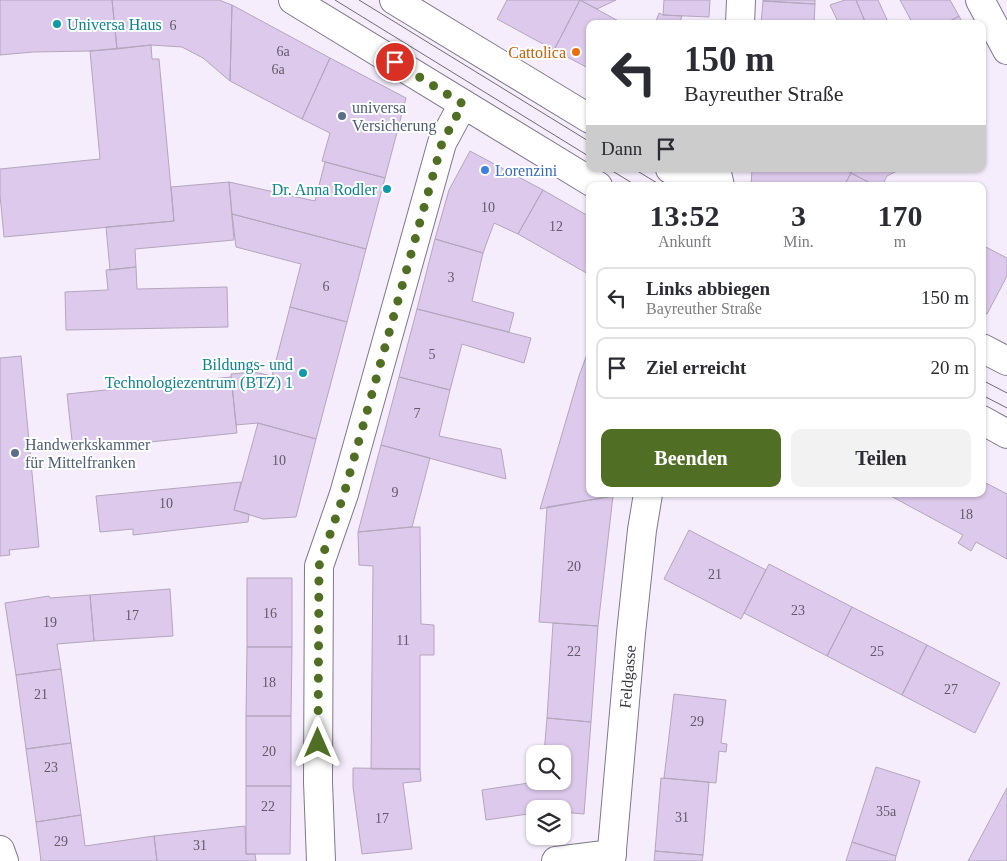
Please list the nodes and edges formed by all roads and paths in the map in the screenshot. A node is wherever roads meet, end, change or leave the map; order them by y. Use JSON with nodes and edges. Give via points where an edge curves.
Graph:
{"nodes":[{"id":1,"x":293,"y":0,"type":"edge"},
{"id":2,"x":394,"y":0,"type":"edge"},
{"id":3,"x":741,"y":0,"type":"edge"},
{"id":4,"x":980,"y":0,"type":"edge"},
{"id":5,"x":740,"y":20,"type":"edge"},
{"id":6,"x":1007,"y":50,"type":"edge"},
{"id":7,"x":463,"y":104,"type":"junction"},
{"id":8,"x":586,"y":118,"type":"edge"},
{"id":9,"x":675,"y":172,"type":"edge"},
{"id":10,"x":591,"y":182,"type":"edge"},
{"id":11,"x":692,"y":182,"type":"edge"},
{"id":12,"x":986,"y":350,"type":"edge"},
{"id":13,"x":1007,"y":361,"type":"edge"},
{"id":14,"x":986,"y":422,"type":"edge"},
{"id":15,"x":1007,"y":434,"type":"edge"},
{"id":16,"x":648,"y":497,"type":"edge"},
{"id":17,"x":0,"y":850,"type":"edge"},
{"id":18,"x":612,"y":858,"type":"edge"},
{"id":19,"x":4,"y":861,"type":"edge"},
{"id":20,"x":321,"y":861,"type":"edge"},
{"id":21,"x":556,"y":861,"type":"edge"}],
"edges":[{"from":1,"to":7,"type":"street"},
{"from":2,"to":8,"type":"street"},
{"from":3,"to":5,"type":"street"},
{"from":4,"to":6,"type":"street"},
{"from":7,"to":10,"type":"street"},
{"from":7,"to":20,"type":"street","via":[[442,143],[344,494],[319,566]]},
{"from":9,"to":11,"type":"street"},
{"from":12,"to":13,"type":"street"},
{"from":14,"to":15,"type":"street"},
{"from":16,"to":18,"type":"street","name":"Feldgasse","via":[[631,633]]},
{"from":17,"to":19,"type":"street"},
{"from":18,"to":21,"type":"street"}]}
